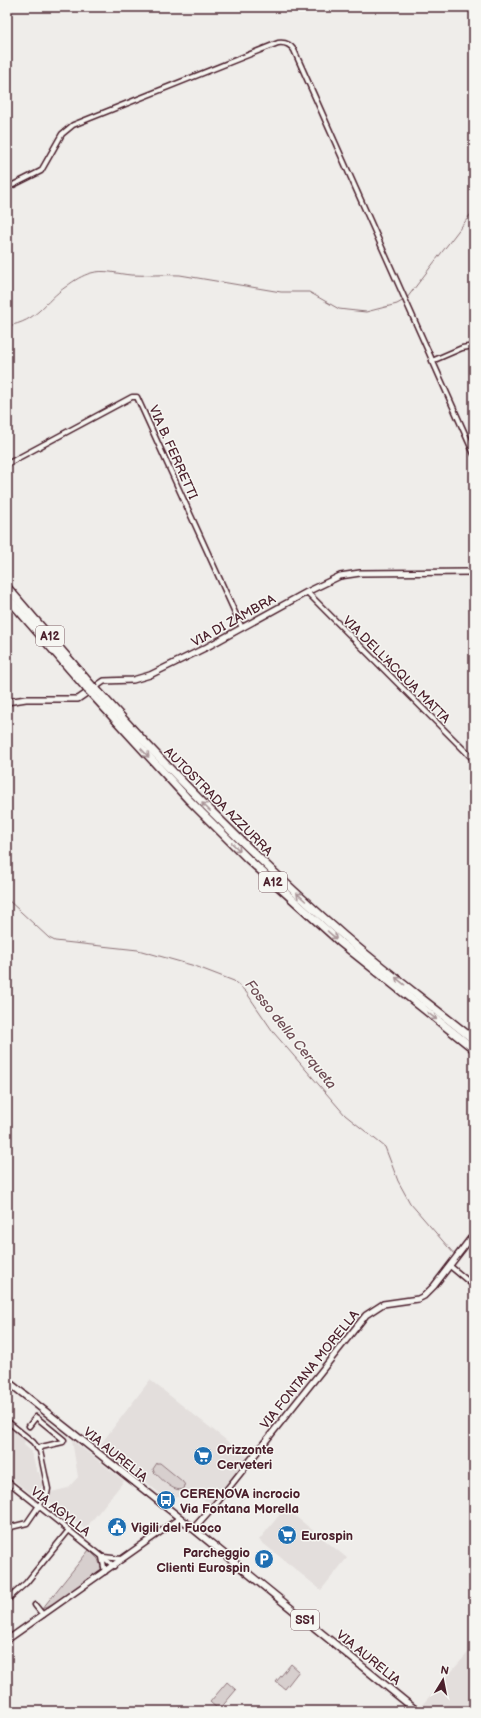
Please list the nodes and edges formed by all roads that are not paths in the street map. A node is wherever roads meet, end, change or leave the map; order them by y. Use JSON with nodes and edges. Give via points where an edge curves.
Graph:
{"nodes":[{"id":1,"x":7,"y":188,"type":"edge"},
{"id":2,"x":474,"y":346,"type":"edge"},
{"id":3,"x":432,"y":362,"type":"junction"},
{"id":4,"x":474,"y":454,"type":"edge"},
{"id":5,"x":7,"y":464,"type":"edge"},
{"id":6,"x":474,"y":572,"type":"edge"},
{"id":7,"x":7,"y":587,"type":"edge"},
{"id":8,"x":307,"y":592,"type":"junction"},
{"id":9,"x":7,"y":596,"type":"edge"},
{"id":10,"x":242,"y":628,"type":"junction"},
{"id":11,"x":92,"y":689,"type":"junction"},
{"id":12,"x":7,"y":702,"type":"edge"},
{"id":13,"x":474,"y":760,"type":"edge"},
{"id":14,"x":474,"y":1040,"type":"edge"},
{"id":15,"x":474,"y":1050,"type":"edge"},
{"id":16,"x":474,"y":1234,"type":"edge"},
{"id":17,"x":450,"y":1266,"type":"junction"},
{"id":18,"x":474,"y":1286,"type":"edge"},
{"id":19,"x":7,"y":1381,"type":"edge"},
{"id":20,"x":7,"y":1421,"type":"edge"},
{"id":21,"x":28,"y":1426,"type":"dead end"},
{"id":22,"x":37,"y":1448,"type":"junction"},
{"id":23,"x":7,"y":1481,"type":"edge"},
{"id":24,"x":40,"y":1506,"type":"junction"},
{"id":25,"x":180,"y":1518,"type":"junction"},
{"id":26,"x":7,"y":1528,"type":"edge"},
{"id":27,"x":193,"y":1529,"type":"junction"},
{"id":28,"x":69,"y":1530,"type":"junction"},
{"id":29,"x":102,"y":1556,"type":"junction"},
{"id":30,"x":123,"y":1559,"type":"junction"},
{"id":31,"x":114,"y":1566,"type":"junction"},
{"id":32,"x":105,"y":1572,"type":"junction"},
{"id":33,"x":7,"y":1600,"type":"edge"},
{"id":34,"x":35,"y":1606,"type":"dead end"},
{"id":35,"x":43,"y":1615,"type":"junction"},
{"id":36,"x":7,"y":1640,"type":"edge"},
{"id":37,"x":417,"y":1711,"type":"edge"}],
"edges":[{"from":1,"to":3,"type":"street","via":[[39,172],[61,136],[73,125],[277,43],[285,43],[294,50]]},
{"from":2,"to":3,"type":"street","via":[[464,347]]},
{"from":3,"to":4,"type":"street"},
{"from":5,"to":10,"type":"street","name":"VIA B. FERRETTI","via":[[132,397],[137,397]]},
{"from":6,"to":8,"type":"street","name":"VIA DI ZAMBRA","via":[[349,574]]},
{"from":7,"to":11,"type":"highway","name":"AUTOSTRADA AZZURRA","number":"A12"},
{"from":8,"to":10,"type":"street","name":"VIA DI ZAMBRA"},
{"from":8,"to":13,"type":"street","name":"VIA DELL'ACQUA MATTA"},
{"from":9,"to":11,"type":"highway","name":"AUTOSTRADA AZZURRA","number":"A12"},
{"from":10,"to":12,"type":"street","name":"VIA DI ZAMBRA","via":[[150,675],[130,680],[104,681],[78,699],[26,699]]},
{"from":14,"to":11,"type":"highway","name":"AUTOSTRADA AZZURRA","number":"A12","one_way":true,"via":[[346,937],[268,867],[192,793]]},
{"from":11,"to":15,"type":"highway","name":"AUTOSTRADA AZZURRA","number":"A12","one_way":true,"via":[[183,794],[253,863],[340,942]]},
{"from":16,"to":17,"type":"street","name":"VIA FONTANA MORELLA"},
{"from":17,"to":18,"type":"street"},
{"from":17,"to":27,"type":"street","name":"VIA FONTANA MORELLA","via":[[422,1298],[383,1304],[366,1315]]},
{"from":19,"to":25,"type":"main road","name":"VIA AURELIA","number":"SS1"},
{"from":20,"to":22,"type":"street"},
{"from":21,"to":22,"type":"street","via":[[36,1417],[64,1440]]},
{"from":22,"to":24,"type":"street","via":[[48,1489]]},
{"from":23,"to":24,"type":"street","name":"VIA AGYLLA"},
{"from":24,"to":26,"type":"street","via":[[27,1523]]},
{"from":24,"to":28,"type":"street","name":"VIA AGYLLA"},
{"from":25,"to":27,"type":"main road","name":"VIA AURELIA","number":"SS1"},
{"from":25,"to":30,"type":"street"},
{"from":27,"to":37,"type":"main road","name":"VIA AURELIA","number":"SS1"},
{"from":28,"to":29,"type":"street","name":"VIA AGYLLA"},
{"from":28,"to":33,"type":"street","via":[[26,1584]]},
{"from":29,"to":30,"type":"street"},
{"from":29,"to":31,"type":"street","name":"VIA AGYLLA"},
{"from":29,"to":32,"type":"street"},
{"from":30,"to":31,"type":"street"},
{"from":31,"to":32,"type":"street"},
{"from":32,"to":35,"type":"street"},
{"from":34,"to":35,"type":"street"},
{"from":35,"to":36,"type":"street"}]}
